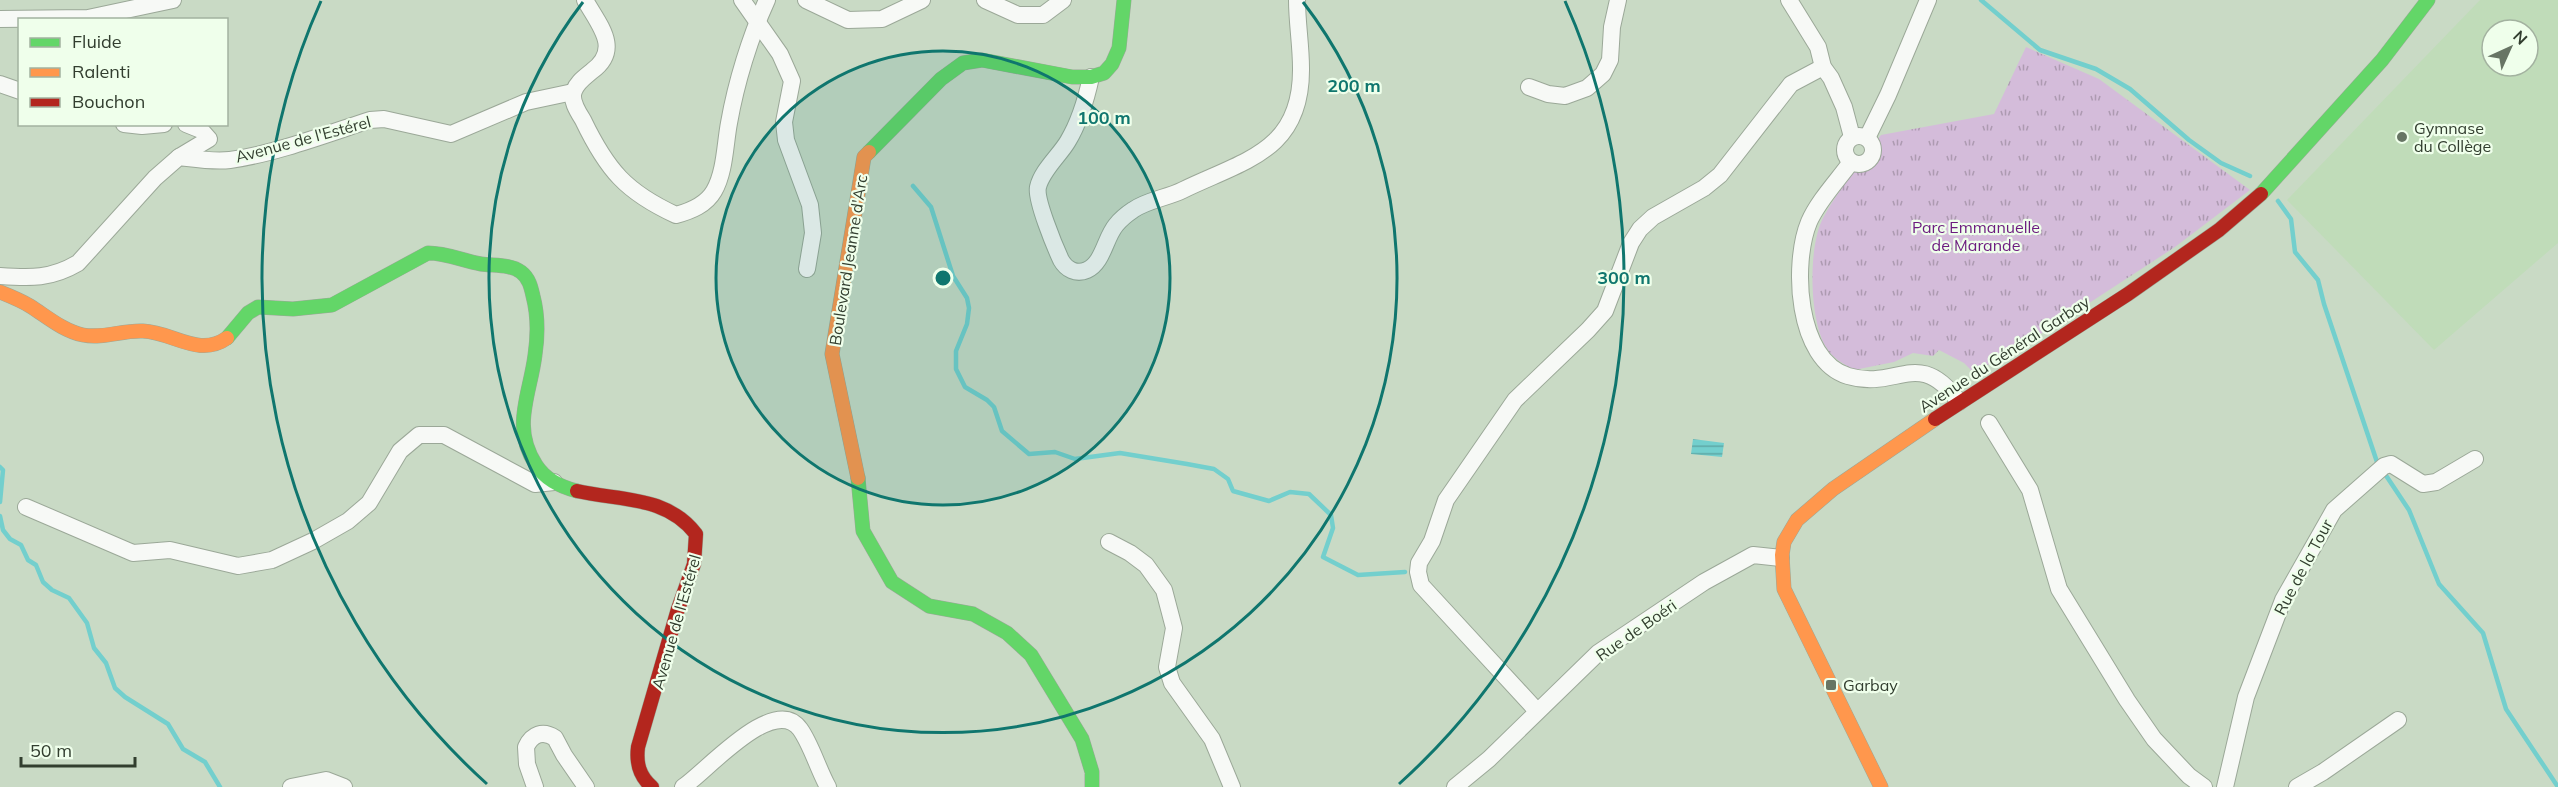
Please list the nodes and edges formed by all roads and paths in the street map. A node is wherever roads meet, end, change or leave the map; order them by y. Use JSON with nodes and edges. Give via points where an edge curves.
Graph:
{"nodes":[{"id":1,"x":173,"y":0,"type":"edge"},
{"id":2,"x":585,"y":0,"type":"edge"},
{"id":3,"x":742,"y":0,"type":"edge"},
{"id":4,"x":767,"y":0,"type":"edge"},
{"id":5,"x":806,"y":0,"type":"edge"},
{"id":6,"x":922,"y":0,"type":"edge"},
{"id":7,"x":985,"y":0,"type":"edge"},
{"id":8,"x":1063,"y":0,"type":"edge"},
{"id":9,"x":1124,"y":0,"type":"edge"},
{"id":10,"x":1297,"y":0,"type":"edge"},
{"id":11,"x":1618,"y":0,"type":"edge"},
{"id":12,"x":1789,"y":0,"type":"edge"},
{"id":13,"x":1928,"y":0,"type":"edge"},
{"id":14,"x":2428,"y":0,"type":"edge"},
{"id":15,"x":88,"y":18,"type":"edge"},
{"id":16,"x":0,"y":19,"type":"edge"},
{"id":17,"x":18,"y":19,"type":"edge"},
{"id":18,"x":758,"y":20,"type":"junction"},
{"id":19,"x":1823,"y":67,"type":"junction"},
{"id":20,"x":1091,"y":77,"type":"junction"},
{"id":21,"x":0,"y":84,"type":"edge"},
{"id":22,"x":1529,"y":87,"type":"dead end"},
{"id":23,"x":18,"y":90,"type":"edge"},
{"id":24,"x":573,"y":92,"type":"junction"},
{"id":25,"x":191,"y":126,"type":"edge"},
{"id":26,"x":1859,"y":137,"type":"junction"},
{"id":27,"x":179,"y":157,"type":"junction"},
{"id":28,"x":1851,"y":162,"type":"junction"},
{"id":29,"x":807,"y":269,"type":"dead end"},
{"id":30,"x":0,"y":276,"type":"edge"},
{"id":31,"x":0,"y":292,"type":"edge"},
{"id":32,"x":1959,"y":402,"type":"junction"},
{"id":33,"x":1989,"y":423,"type":"dead end"},
{"id":34,"x":2475,"y":459,"type":"dead end"},
{"id":35,"x":554,"y":482,"type":"junction"},
{"id":36,"x":26,"y":507,"type":"dead end"},
{"id":37,"x":1109,"y":542,"type":"dead end"},
{"id":38,"x":1781,"y":558,"type":"junction"},
{"id":39,"x":1537,"y":711,"type":"junction"},
{"id":40,"x":2398,"y":720,"type":"dead end"},
{"id":41,"x":291,"y":787,"type":"edge"},
{"id":42,"x":344,"y":787,"type":"edge"},
{"id":43,"x":535,"y":787,"type":"edge"},
{"id":44,"x":586,"y":787,"type":"edge"},
{"id":45,"x":652,"y":787,"type":"edge"},
{"id":46,"x":683,"y":787,"type":"edge"},
{"id":47,"x":828,"y":787,"type":"edge"},
{"id":48,"x":1092,"y":787,"type":"edge"},
{"id":49,"x":1232,"y":787,"type":"edge"},
{"id":50,"x":1455,"y":787,"type":"edge"},
{"id":51,"x":1881,"y":787,"type":"edge"},
{"id":52,"x":2204,"y":787,"type":"edge"},
{"id":53,"x":2224,"y":787,"type":"edge"},
{"id":54,"x":2296,"y":787,"type":"edge"}],
"edges":[{"from":1,"to":15,"type":"street"},
{"from":2,"to":24,"type":"street","via":[[605,36],[608,50],[603,63],[580,80]]},
{"from":3,"to":18,"type":"street"},
{"from":4,"to":18,"type":"street"},
{"from":5,"to":6,"type":"street","via":[[848,20],[882,19]]},
{"from":7,"to":8,"type":"street","via":[[1018,15],[1043,15]]},
{"from":9,"to":20,"type":"street","via":[[1119,48],[1104,73]]},
{"from":10,"to":20,"type":"street","via":[[1300,89],[1297,109],[1281,137],[1262,153],[1169,197],[1141,204],[1116,224],[1098,260],[1084,272],[1066,268],[1060,257],[1038,187],[1069,139],[1085,105]]},
{"from":11,"to":22,"type":"street","via":[[1610,60],[1603,74],[1587,88],[1565,96]]},
{"from":12,"to":19,"type":"street","via":[[1810,31]]},
{"from":13,"to":26,"type":"street","via":[[1888,95]]},
{"from":14,"to":32,"type":"street","name":"Avenue du Général Garbay","via":[[2382,60],[2258,198],[2165,269]]},
{"from":16,"to":17,"type":"street"},
{"from":18,"to":24,"type":"street","via":[[738,80],[714,191],[694,210],[676,215],[651,204],[622,182],[600,155],[574,103]]},
{"from":18,"to":29,"type":"street","via":[[792,81],[784,122],[786,140],[810,205],[813,233]]},
{"from":19,"to":26,"type":"street"},
{"from":19,"to":39,"type":"street","via":[[1791,84],[1720,175],[1640,229],[1605,311],[1515,400],[1446,500],[1432,541],[1419,563],[1421,585]]},
{"from":20,"to":48,"type":"street","name":"Boulevard Jeanne d'Arc","via":[[982,60],[963,63],[941,79],[864,157],[832,354],[858,475],[863,531],[892,582],[929,606],[973,614],[1007,633],[1031,655],[1082,739],[1092,772]]},
{"from":21,"to":23,"type":"street"},
{"from":24,"to":27,"type":"street","name":"Avenue de l'Estérel","via":[[526,102],[451,134],[384,118],[230,160]]},
{"from":25,"to":27,"type":"street","via":[[209,139]]},
{"from":26,"to":28,"type":"street","via":[[1844,147]]},
{"from":26,"to":28,"type":"street","via":[[1873,146],[1872,155],[1865,162]]},
{"from":27,"to":30,"type":"street","via":[[78,262],[63,272],[48,277]]},
{"from":28,"to":32,"type":"street","via":[[1810,220],[1800,254],[1808,332],[1827,364],[1845,375],[1863,380],[1915,371],[1924,373],[1949,389]]},
{"from":31,"to":35,"type":"street","name":"Avenue de l'Estérel","via":[[83,335],[144,331],[206,347],[230,336],[248,313],[258,307],[332,305],[428,253],[442,252],[504,266],[521,272],[534,297],[537,335],[523,431],[528,453],[539,470]]},
{"from":32,"to":38,"type":"street","name":"Avenue du Général Garbay","via":[[1815,502],[1788,530]]},
{"from":33,"to":52,"type":"street","via":[[2030,490],[2059,589],[2154,738]]},
{"from":34,"to":53,"type":"street","name":"Rue de la Tour","via":[[2436,482],[2422,484],[2391,464],[2380,468],[2334,510],[2283,600],[2246,698]]},
{"from":35,"to":36,"type":"street","via":[[535,484],[444,435],[418,435],[400,451],[369,503],[348,521],[272,560],[238,566],[170,550],[133,553]]},
{"from":35,"to":45,"type":"street","name":"Avenue de l'Estérel","via":[[574,492],[675,513],[696,534],[698,550],[692,574],[639,743],[637,761],[643,781]]},
{"from":37,"to":49,"type":"street","via":[[1146,565],[1164,590],[1174,628],[1167,667],[1172,683],[1212,739]]},
{"from":38,"to":39,"type":"street","name":"Rue de Boéri","via":[[1753,555],[1704,582],[1598,653]]},
{"from":38,"to":51,"type":"street","name":"Avenue du Général Garbay","via":[[1784,589]]},
{"from":39,"to":50,"type":"street","name":"Rue de Boéri"},
{"from":40,"to":54,"type":"street"},
{"from":41,"to":42,"type":"street","via":[[326,780]]},
{"from":43,"to":44,"type":"street","via":[[526,747],[536,735],[544,733],[555,738]]},
{"from":46,"to":47,"type":"street","via":[[754,728],[771,720],[786,719],[799,727]]}]}
